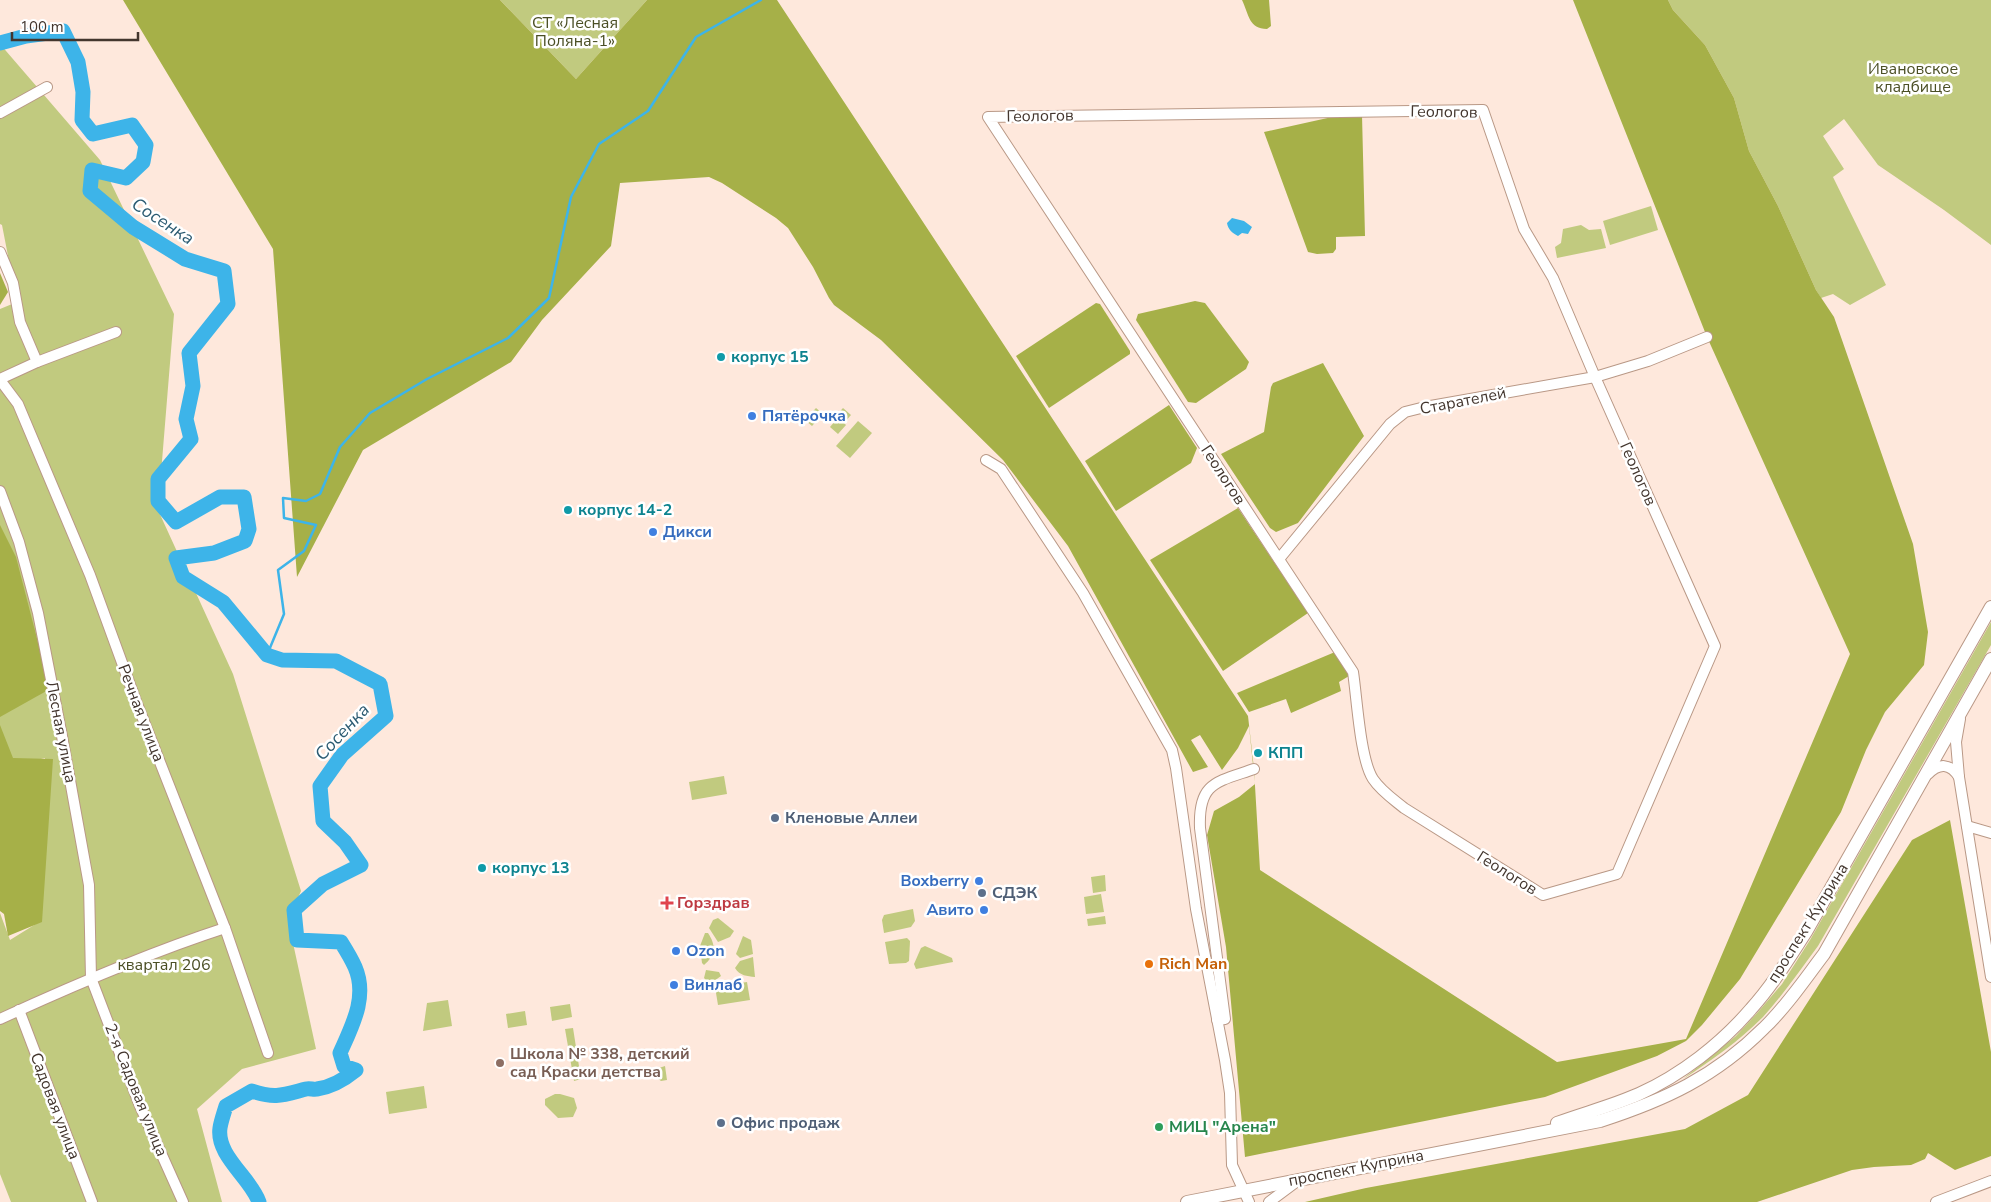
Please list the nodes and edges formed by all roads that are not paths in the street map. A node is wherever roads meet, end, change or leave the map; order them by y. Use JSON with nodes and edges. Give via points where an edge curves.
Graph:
{"nodes":[{"id":1,"x":47,"y":87,"type":"dead end"},
{"id":2,"x":0,"y":113,"type":"edge"},
{"id":3,"x":0,"y":252,"type":"edge"},
{"id":4,"x":116,"y":332,"type":"dead end"},
{"id":5,"x":1707,"y":337,"type":"dead end"},
{"id":6,"x":37,"y":362,"type":"junction"},
{"id":7,"x":1595,"y":377,"type":"junction"},
{"id":8,"x":0,"y":380,"type":"edge"},
{"id":9,"x":986,"y":460,"type":"dead end"},
{"id":10,"x":0,"y":491,"type":"edge"},
{"id":11,"x":1279,"y":559,"type":"junction"},
{"id":12,"x":1991,"y":607,"type":"edge"},
{"id":13,"x":1991,"y":659,"type":"edge"},
{"id":14,"x":1964,"y":706,"type":"junction"},
{"id":15,"x":1254,"y":768,"type":"dead end"},
{"id":16,"x":1926,"y":775,"type":"junction"},
{"id":17,"x":1959,"y":777,"type":"junction"},
{"id":18,"x":1967,"y":826,"type":"junction"},
{"id":19,"x":1991,"y":834,"type":"edge"},
{"id":20,"x":225,"y":928,"type":"junction"},
{"id":21,"x":1991,"y":977,"type":"edge"},
{"id":22,"x":91,"y":978,"type":"junction"},
{"id":23,"x":18,"y":1010,"type":"junction"},
{"id":24,"x":0,"y":1019,"type":"edge"},
{"id":25,"x":1218,"y":1020,"type":"junction"},
{"id":26,"x":268,"y":1053,"type":"dead end"},
{"id":27,"x":1526,"y":1134,"type":"junction"},
{"id":28,"x":1300,"y":1179,"type":"junction"},
{"id":29,"x":1991,"y":1181,"type":"edge"},
{"id":30,"x":1243,"y":1190,"type":"junction"},
{"id":31,"x":92,"y":1202,"type":"edge"},
{"id":32,"x":183,"y":1202,"type":"edge"},
{"id":33,"x":1187,"y":1202,"type":"edge"},
{"id":34,"x":1249,"y":1202,"type":"edge"},
{"id":35,"x":1269,"y":1202,"type":"edge"},
{"id":36,"x":1936,"y":1202,"type":"edge"}],
"edges":[{"from":1,"to":2,"type":"street"},
{"from":3,"to":6,"type":"street","via":[[13,283],[20,322]]},
{"from":4,"to":6,"type":"street"},
{"from":5,"to":7,"type":"street","name":"Старателей","via":[[1648,361]]},
{"from":6,"to":8,"type":"street"},
{"from":7,"to":11,"type":"street","name":"Старателей","via":[[1405,412],[1390,424]]},
{"from":7,"to":11,"type":"street","name":"Геологов","via":[[1715,646],[1618,874],[1543,895],[1404,808],[1384,792],[1372,777],[1366,758],[1353,672]]},
{"from":7,"to":11,"type":"street","name":"Геологов","via":[[1549,268],[1524,229],[1483,110],[988,117]]},
{"from":8,"to":20,"type":"street","name":"Речная улица","via":[[18,404],[90,575]]},
{"from":9,"to":25,"type":"street","via":[[1001,469],[1083,593],[1172,750],[1196,909]]},
{"from":10,"to":22,"type":"street","name":"Лесная улица","via":[[19,542],[38,613],[67,764],[89,885]]},
{"from":12,"to":27,"type":"main road","name":"проспект Куприна","via":[[1806,932],[1751,1010],[1714,1045],[1655,1085],[1600,1109]]},
{"from":13,"to":14,"type":"main road","name":"проспект Куприна"},
{"from":14,"to":16,"type":"main road","name":"проспект Куприна"},
{"from":14,"to":17,"type":"street","via":[[1956,742]]},
{"from":15,"to":25,"type":"street","via":[[1212,786],[1204,794],[1199,809],[1224,1019]]},
{"from":16,"to":17,"type":"street","via":[[1946,765]]},
{"from":16,"to":27,"type":"main road","name":"проспект Куприна","via":[[1824,954],[1765,1028],[1724,1063],[1684,1088],[1646,1106],[1600,1121]]},
{"from":17,"to":18,"type":"street"},
{"from":18,"to":19,"type":"street"},
{"from":18,"to":21,"type":"street"},
{"from":20,"to":22,"type":"street","via":[[171,945]]},
{"from":20,"to":26,"type":"street","name":"Речная улица"},
{"from":22,"to":23,"type":"street"},
{"from":22,"to":32,"type":"street","name":"2-я Садовая улица","via":[[140,1106]]},
{"from":23,"to":24,"type":"street"},
{"from":23,"to":31,"type":"street","name":"Садовая улица"},
{"from":25,"to":30,"type":"street","via":[[1230,1093],[1232,1165]]},
{"from":27,"to":28,"type":"main road","name":"проспект Куприна"},
{"from":28,"to":30,"type":"main road","name":"проспект Куприна"},
{"from":28,"to":35,"type":"street"},
{"from":29,"to":36,"type":"street"},
{"from":30,"to":33,"type":"main road","name":"проспект Куприна"},
{"from":30,"to":34,"type":"street"}]}
